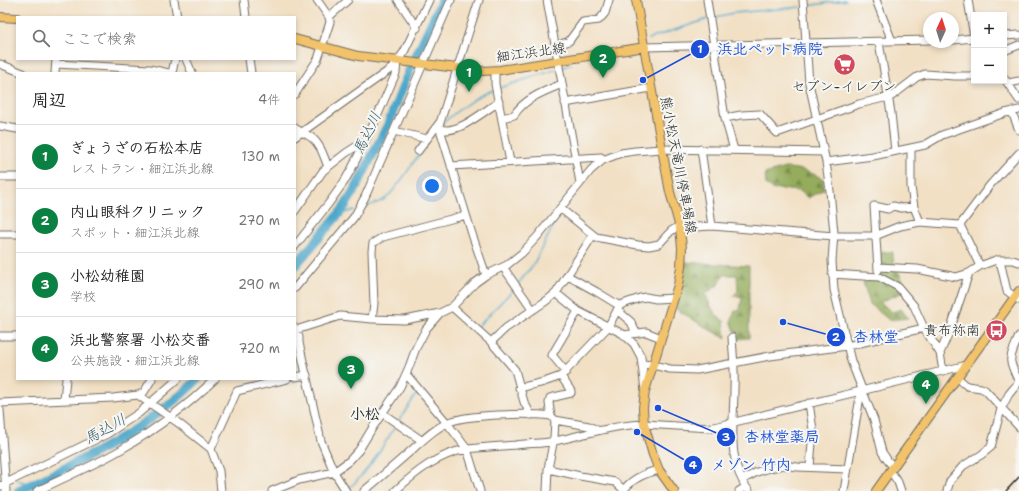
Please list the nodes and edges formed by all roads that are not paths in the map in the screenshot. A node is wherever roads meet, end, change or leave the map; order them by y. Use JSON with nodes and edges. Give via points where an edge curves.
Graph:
{"nodes":[{"id":1,"x":174,"y":0,"type":"edge"},
{"id":2,"x":244,"y":0,"type":"edge"},
{"id":3,"x":317,"y":0,"type":"edge"},
{"id":4,"x":348,"y":0,"type":"edge"},
{"id":5,"x":398,"y":0,"type":"edge"},
{"id":6,"x":429,"y":0,"type":"edge"},
{"id":7,"x":451,"y":0,"type":"edge"},
{"id":8,"x":478,"y":0,"type":"edge"},
{"id":9,"x":547,"y":0,"type":"edge"},
{"id":10,"x":609,"y":0,"type":"edge"},
{"id":11,"x":636,"y":0,"type":"edge"},
{"id":12,"x":707,"y":0,"type":"edge"},
{"id":13,"x":876,"y":0,"type":"edge"},
{"id":14,"x":968,"y":0,"type":"edge"},
{"id":15,"x":803,"y":5,"type":"edge"},
{"id":16,"x":177,"y":16,"type":"edge"},
{"id":17,"x":246,"y":16,"type":"edge"},
{"id":18,"x":329,"y":16,"type":"junction"},
{"id":19,"x":0,"y":17,"type":"edge"},
{"id":20,"x":16,"y":18,"type":"edge"},
{"id":21,"x":971,"y":19,"type":"edge"},
{"id":22,"x":417,"y":28,"type":"junction"},
{"id":23,"x":1019,"y":35,"type":"edge"},
{"id":24,"x":1007,"y":36,"type":"edge"},
{"id":25,"x":971,"y":38,"type":"edge"},
{"id":26,"x":296,"y":39,"type":"edge"},
{"id":27,"x":959,"y":39,"type":"edge"},
{"id":28,"x":923,"y":40,"type":"edge"},
{"id":29,"x":892,"y":41,"type":"junction"},
{"id":30,"x":879,"y":42,"type":"junction"},
{"id":31,"x":805,"y":43,"type":"junction"},
{"id":32,"x":1019,"y":45,"type":"edge"},
{"id":33,"x":322,"y":46,"type":"junction"},
{"id":34,"x":556,"y":46,"type":"junction"},
{"id":35,"x":714,"y":46,"type":"junction"},
{"id":36,"x":645,"y":47,"type":"junction"},
{"id":37,"x":1007,"y":50,"type":"edge"},
{"id":38,"x":175,"y":60,"type":"edge"},
{"id":39,"x":186,"y":60,"type":"edge"},
{"id":40,"x":249,"y":60,"type":"edge"},
{"id":41,"x":399,"y":61,"type":"junction"},
{"id":42,"x":56,"y":62,"type":"edge"},
{"id":43,"x":422,"y":63,"type":"junction"},
{"id":44,"x":0,"y":64,"type":"edge"},
{"id":45,"x":559,"y":66,"type":"junction"},
{"id":46,"x":457,"y":68,"type":"junction"},
{"id":47,"x":495,"y":71,"type":"junction"},
{"id":48,"x":20,"y":72,"type":"edge"},
{"id":49,"x":164,"y":72,"type":"edge"},
{"id":50,"x":172,"y":72,"type":"edge"},
{"id":51,"x":192,"y":72,"type":"edge"},
{"id":52,"x":250,"y":72,"type":"edge"},
{"id":53,"x":971,"y":76,"type":"edge"},
{"id":54,"x":1007,"y":81,"type":"edge"},
{"id":55,"x":1019,"y":81,"type":"edge"},
{"id":56,"x":1007,"y":82,"type":"edge"},
{"id":57,"x":562,"y":84,"type":"junction"},
{"id":58,"x":651,"y":88,"type":"junction"},
{"id":59,"x":296,"y":92,"type":"edge"},
{"id":60,"x":888,"y":96,"type":"junction"},
{"id":61,"x":1019,"y":100,"type":"edge"},
{"id":62,"x":499,"y":102,"type":"junction"},
{"id":63,"x":565,"y":103,"type":"junction"},
{"id":64,"x":1016,"y":111,"type":"edge"},
{"id":65,"x":502,"y":118,"type":"junction"},
{"id":66,"x":725,"y":118,"type":"junction"},
{"id":67,"x":817,"y":119,"type":"junction"},
{"id":68,"x":0,"y":126,"type":"edge"},
{"id":69,"x":441,"y":126,"type":"junction"},
{"id":70,"x":16,"y":129,"type":"edge"},
{"id":71,"x":1019,"y":130,"type":"edge"},
{"id":72,"x":394,"y":131,"type":"junction"},
{"id":73,"x":298,"y":135,"type":"edge"},
{"id":74,"x":427,"y":139,"type":"junction"},
{"id":75,"x":362,"y":146,"type":"junction"},
{"id":76,"x":662,"y":149,"type":"junction"},
{"id":77,"x":701,"y":149,"type":"junction"},
{"id":78,"x":911,"y":149,"type":"junction"},
{"id":79,"x":734,"y":150,"type":"junction"},
{"id":80,"x":418,"y":151,"type":"dead end"},
{"id":81,"x":895,"y":151,"type":"junction"},
{"id":82,"x":824,"y":152,"type":"junction"},
{"id":83,"x":1019,"y":153,"type":"edge"},
{"id":84,"x":576,"y":159,"type":"junction"},
{"id":85,"x":603,"y":160,"type":"junction"},
{"id":86,"x":510,"y":162,"type":"junction"},
{"id":87,"x":826,"y":162,"type":"junction"},
{"id":88,"x":451,"y":166,"type":"junction"},
{"id":89,"x":328,"y":167,"type":"junction"},
{"id":90,"x":0,"y":177,"type":"edge"},
{"id":91,"x":16,"y":178,"type":"edge"},
{"id":92,"x":580,"y":183,"type":"junction"},
{"id":93,"x":914,"y":207,"type":"junction"},
{"id":94,"x":560,"y":208,"type":"junction"},
{"id":95,"x":296,"y":210,"type":"edge"},
{"id":96,"x":466,"y":215,"type":"junction"},
{"id":97,"x":920,"y":222,"type":"junction"},
{"id":98,"x":960,"y":225,"type":"junction"},
{"id":99,"x":712,"y":226,"type":"junction"},
{"id":100,"x":680,"y":227,"type":"junction"},
{"id":101,"x":0,"y":234,"type":"edge"},
{"id":102,"x":16,"y":234,"type":"edge"},
{"id":103,"x":593,"y":235,"type":"junction"},
{"id":104,"x":876,"y":235,"type":"junction"},
{"id":105,"x":834,"y":236,"type":"junction"},
{"id":106,"x":296,"y":245,"type":"edge"},
{"id":107,"x":996,"y":260,"type":"junction"},
{"id":108,"x":1019,"y":262,"type":"edge"},
{"id":109,"x":878,"y":266,"type":"junction"},
{"id":110,"x":980,"y":266,"type":"junction"},
{"id":111,"x":503,"y":267,"type":"junction"},
{"id":112,"x":969,"y":273,"type":"junction"},
{"id":113,"x":832,"y":274,"type":"junction"},
{"id":114,"x":486,"y":275,"type":"junction"},
{"id":115,"x":568,"y":276,"type":"junction"},
{"id":116,"x":879,"y":277,"type":"junction"},
{"id":117,"x":296,"y":287,"type":"edge"},
{"id":118,"x":556,"y":293,"type":"junction"},
{"id":119,"x":1018,"y":296,"type":"edge"},
{"id":120,"x":674,"y":298,"type":"junction"},
{"id":121,"x":452,"y":307,"type":"junction"},
{"id":122,"x":619,"y":308,"type":"junction"},
{"id":123,"x":533,"y":310,"type":"junction"},
{"id":124,"x":578,"y":311,"type":"junction"},
{"id":125,"x":440,"y":313,"type":"junction"},
{"id":126,"x":372,"y":319,"type":"junction"},
{"id":127,"x":608,"y":327,"type":"junction"},
{"id":128,"x":924,"y":328,"type":"junction"},
{"id":129,"x":296,"y":329,"type":"edge"},
{"id":130,"x":636,"y":333,"type":"junction"},
{"id":131,"x":624,"y":335,"type":"junction"},
{"id":132,"x":0,"y":336,"type":"edge"},
{"id":133,"x":16,"y":336,"type":"edge"},
{"id":134,"x":732,"y":336,"type":"dead end"},
{"id":135,"x":1019,"y":336,"type":"edge"},
{"id":136,"x":661,"y":338,"type":"junction"},
{"id":137,"x":491,"y":342,"type":"junction"},
{"id":138,"x":847,"y":346,"type":"junction"},
{"id":139,"x":940,"y":353,"type":"junction"},
{"id":140,"x":734,"y":362,"type":"junction"},
{"id":141,"x":642,"y":364,"type":"junction"},
{"id":142,"x":653,"y":365,"type":"junction"},
{"id":143,"x":967,"y":365,"type":"junction"},
{"id":144,"x":943,"y":371,"type":"junction"},
{"id":145,"x":406,"y":374,"type":"junction"},
{"id":146,"x":563,"y":374,"type":"junction"},
{"id":147,"x":307,"y":375,"type":"junction"},
{"id":148,"x":296,"y":377,"type":"edge"},
{"id":149,"x":958,"y":378,"type":"junction"},
{"id":150,"x":66,"y":380,"type":"edge"},
{"id":151,"x":151,"y":380,"type":"edge"},
{"id":152,"x":177,"y":380,"type":"edge"},
{"id":153,"x":214,"y":380,"type":"edge"},
{"id":154,"x":283,"y":380,"type":"edge"},
{"id":155,"x":1019,"y":382,"type":"edge"},
{"id":156,"x":519,"y":388,"type":"junction"},
{"id":157,"x":862,"y":390,"type":"junction"},
{"id":158,"x":646,"y":391,"type":"junction"},
{"id":159,"x":138,"y":396,"type":"junction"},
{"id":160,"x":64,"y":400,"type":"junction"},
{"id":161,"x":809,"y":403,"type":"junction"},
{"id":162,"x":0,"y":404,"type":"edge"},
{"id":163,"x":149,"y":404,"type":"junction"},
{"id":164,"x":1001,"y":409,"type":"junction"},
{"id":165,"x":0,"y":410,"type":"edge"},
{"id":166,"x":382,"y":413,"type":"junction"},
{"id":167,"x":531,"y":415,"type":"junction"},
{"id":168,"x":169,"y":417,"type":"junction"},
{"id":169,"x":553,"y":418,"type":"junction"},
{"id":170,"x":448,"y":423,"type":"junction"},
{"id":171,"x":734,"y":423,"type":"junction"},
{"id":172,"x":644,"y":424,"type":"junction"},
{"id":173,"x":1019,"y":428,"type":"edge"},
{"id":174,"x":597,"y":430,"type":"junction"},
{"id":175,"x":421,"y":440,"type":"junction"},
{"id":176,"x":554,"y":442,"type":"junction"},
{"id":177,"x":211,"y":449,"type":"junction"},
{"id":178,"x":467,"y":449,"type":"junction"},
{"id":179,"x":810,"y":467,"type":"junction"},
{"id":180,"x":548,"y":469,"type":"junction"},
{"id":181,"x":847,"y":469,"type":"junction"},
{"id":182,"x":892,"y":469,"type":"junction"},
{"id":183,"x":659,"y":470,"type":"junction"},
{"id":184,"x":334,"y":472,"type":"junction"},
{"id":185,"x":742,"y":480,"type":"junction"},
{"id":186,"x":4,"y":483,"type":"edge"},
{"id":187,"x":748,"y":489,"type":"edge"},
{"id":188,"x":345,"y":490,"type":"edge"},
{"id":189,"x":624,"y":490,"type":"edge"},
{"id":190,"x":37,"y":491,"type":"edge"},
{"id":191,"x":221,"y":491,"type":"edge"},
{"id":192,"x":272,"y":491,"type":"edge"},
{"id":193,"x":364,"y":491,"type":"edge"},
{"id":194,"x":396,"y":491,"type":"edge"},
{"id":195,"x":479,"y":491,"type":"edge"},
{"id":196,"x":547,"y":491,"type":"edge"},
{"id":197,"x":674,"y":491,"type":"edge"},
{"id":198,"x":739,"y":491,"type":"edge"},
{"id":199,"x":844,"y":491,"type":"edge"},
{"id":200,"x":876,"y":491,"type":"edge"},
{"id":201,"x":901,"y":491,"type":"edge"},
{"id":202,"x":947,"y":491,"type":"edge"}],
"edges":[{"from":1,"to":16,"type":"street"},
{"from":2,"to":17,"type":"street"},
{"from":3,"to":18,"type":"street"},
{"from":4,"to":18,"type":"street"},
{"from":5,"to":22,"type":"street"},
{"from":6,"to":22,"type":"street"},
{"from":7,"to":43,"type":"street"},
{"from":8,"to":46,"type":"street"},
{"from":9,"to":34,"type":"street"},
{"from":10,"to":34,"type":"street","via":[[605,13],[599,20],[583,22],[569,41]]},
{"from":11,"to":36,"type":"main road","name":"熊小松天竜川停車場線"},
{"from":12,"to":35,"type":"street"},
{"from":13,"to":29,"type":"street"},
{"from":14,"to":21,"type":"street"},
{"from":15,"to":31,"type":"street"},
{"from":18,"to":33,"type":"street","via":[[330,22]]},
{"from":19,"to":20,"type":"main road"},
{"from":22,"to":41,"type":"street"},
{"from":23,"to":24,"type":"street"},
{"from":25,"to":27,"type":"street"},
{"from":26,"to":33,"type":"main road"},
{"from":28,"to":29,"type":"street"},
{"from":29,"to":30,"type":"street"},
{"from":30,"to":31,"type":"street"},
{"from":30,"to":60,"type":"street"},
{"from":31,"to":35,"type":"street"},
{"from":31,"to":67,"type":"street","via":[[809,83]]},
{"from":32,"to":37,"type":"street"},
{"from":33,"to":41,"type":"main road","via":[[358,56]]},
{"from":33,"to":59,"type":"street","via":[[318,59]]},
{"from":34,"to":45,"type":"street"},
{"from":35,"to":36,"type":"street"},
{"from":35,"to":66,"type":"street"},
{"from":36,"to":45,"type":"main road","name":"細江浜北線"},
{"from":36,"to":58,"type":"main road","name":"熊小松天竜川停車場線"},
{"from":38,"to":50,"type":"street"},
{"from":39,"to":51,"type":"street"},
{"from":40,"to":52,"type":"street"},
{"from":41,"to":43,"type":"main road","name":"細江浜北線"},
{"from":41,"to":73,"type":"street"},
{"from":41,"to":75,"type":"street","via":[[376,119]]},
{"from":42,"to":49,"type":"street"},
{"from":43,"to":46,"type":"main road","name":"細江浜北線"},
{"from":43,"to":72,"type":"street"},
{"from":44,"to":48,"type":"street"},
{"from":45,"to":47,"type":"main road","name":"細江浜北線"},
{"from":45,"to":57,"type":"street"},
{"from":46,"to":47,"type":"main road","name":"細江浜北線"},
{"from":46,"to":69,"type":"street"},
{"from":47,"to":62,"type":"street"},
{"from":53,"to":60,"type":"street","via":[[925,74]]},
{"from":54,"to":55,"type":"street"},
{"from":56,"to":61,"type":"street"},
{"from":57,"to":63,"type":"street"},
{"from":57,"to":65,"type":"street","via":[[529,100],[514,114]]},
{"from":58,"to":63,"type":"street"},
{"from":58,"to":76,"type":"main road","name":"熊小松天竜川停車場線"},
{"from":60,"to":67,"type":"street"},
{"from":60,"to":81,"type":"street"},
{"from":62,"to":65,"type":"street"},
{"from":62,"to":69,"type":"street","via":[[473,120],[450,130]]},
{"from":63,"to":84,"type":"street"},
{"from":64,"to":71,"type":"street"},
{"from":64,"to":78,"type":"street","via":[[942,135],[925,145]]},
{"from":65,"to":86,"type":"street"},
{"from":66,"to":67,"type":"street","via":[[760,114],[777,133]]},
{"from":66,"to":79,"type":"street"},
{"from":67,"to":82,"type":"street"},
{"from":68,"to":70,"type":"street"},
{"from":69,"to":74,"type":"street"},
{"from":69,"to":88,"type":"street"},
{"from":72,"to":74,"type":"street"},
{"from":72,"to":117,"type":"street","via":[[354,217]]},
{"from":73,"to":89,"type":"street","via":[[313,138],[321,148]]},
{"from":74,"to":80,"type":"street"},
{"from":75,"to":89,"type":"street","via":[[346,153]]},
{"from":75,"to":106,"type":"street","via":[[344,182]]},
{"from":76,"to":77,"type":"street"},
{"from":76,"to":85,"type":"street","via":[[635,150]]},
{"from":76,"to":100,"type":"main road","name":"熊小松天竜川停車場線"},
{"from":77,"to":79,"type":"street"},
{"from":77,"to":99,"type":"street"},
{"from":78,"to":81,"type":"street"},
{"from":78,"to":93,"type":"street"},
{"from":79,"to":82,"type":"street"},
{"from":81,"to":87,"type":"street"},
{"from":82,"to":87,"type":"street"},
{"from":83,"to":98,"type":"street","via":[[990,185]]},
{"from":84,"to":85,"type":"street","via":[[601,157]]},
{"from":84,"to":86,"type":"street"},
{"from":84,"to":92,"type":"street"},
{"from":85,"to":92,"type":"street"},
{"from":86,"to":88,"type":"street"},
{"from":87,"to":105,"type":"street"},
{"from":88,"to":96,"type":"street"},
{"from":89,"to":95,"type":"street"},
{"from":90,"to":91,"type":"street"},
{"from":92,"to":94,"type":"street"},
{"from":93,"to":97,"type":"street"},
{"from":93,"to":104,"type":"street","via":[[874,206]]},
{"from":94,"to":103,"type":"street"},
{"from":94,"to":111,"type":"street","via":[[530,245]]},
{"from":96,"to":114,"type":"street"},
{"from":96,"to":126,"type":"street","via":[[383,237],[373,243]]},
{"from":97,"to":98,"type":"street"},
{"from":97,"to":104,"type":"street"},
{"from":98,"to":110,"type":"street"},
{"from":99,"to":100,"type":"street"},
{"from":99,"to":105,"type":"street"},
{"from":100,"to":103,"type":"street","via":[[671,231],[660,244],[649,246]]},
{"from":100,"to":120,"type":"main road","name":"熊小松天竜川停車場線","via":[[681,267]]},
{"from":101,"to":102,"type":"street"},
{"from":103,"to":115,"type":"street"},
{"from":104,"to":105,"type":"street"},
{"from":104,"to":109,"type":"street"},
{"from":105,"to":113,"type":"street"},
{"from":107,"to":108,"type":"street"},
{"from":107,"to":110,"type":"street"},
{"from":107,"to":119,"type":"street","via":[[1001,265],[1007,291]]},
{"from":109,"to":112,"type":"street","via":[[917,269],[956,277]]},
{"from":109,"to":116,"type":"street"},
{"from":110,"to":112,"type":"street"},
{"from":111,"to":114,"type":"street"},
{"from":111,"to":123,"type":"street"},
{"from":112,"to":139,"type":"street"},
{"from":113,"to":116,"type":"street"},
{"from":113,"to":138,"type":"street"},
{"from":114,"to":121,"type":"street"},
{"from":115,"to":118,"type":"street"},
{"from":115,"to":122,"type":"street"},
{"from":116,"to":128,"type":"street","via":[[903,292],[914,306]]},
{"from":118,"to":123,"type":"street"},
{"from":118,"to":124,"type":"street"},
{"from":119,"to":143,"type":"main road"},
{"from":120,"to":122,"type":"street","via":[[640,298]]},
{"from":120,"to":136,"type":"main road","name":"熊小松天竜川停車場線"},
{"from":121,"to":125,"type":"street"},
{"from":121,"to":137,"type":"street"},
{"from":122,"to":127,"type":"street"},
{"from":122,"to":130,"type":"street","via":[[631,322]]},
{"from":123,"to":137,"type":"street","via":[[506,328]]},
{"from":124,"to":127,"type":"street"},
{"from":124,"to":146,"type":"street","via":[[552,355]]},
{"from":125,"to":126,"type":"street","via":[[405,320]]},
{"from":125,"to":145,"type":"street","via":[[426,329]]},
{"from":126,"to":129,"type":"street","via":[[340,316]]},
{"from":127,"to":131,"type":"street"},
{"from":127,"to":146,"type":"street"},
{"from":128,"to":138,"type":"street"},
{"from":128,"to":139,"type":"street"},
{"from":129,"to":147,"type":"street"},
{"from":130,"to":131,"type":"street"},
{"from":130,"to":136,"type":"street","via":[[646,332]]},
{"from":131,"to":141,"type":"street","via":[[637,347]]},
{"from":132,"to":133,"type":"street"},
{"from":134,"to":140,"type":"street"},
{"from":135,"to":155,"type":"street","via":[[1010,358]]},
{"from":136,"to":142,"type":"main road","name":"熊小松天竜川停車場線"},
{"from":137,"to":156,"type":"street","via":[[515,370]]},
{"from":138,"to":140,"type":"street"},
{"from":138,"to":157,"type":"street"},
{"from":139,"to":144,"type":"street"},
{"from":140,"to":142,"type":"street","via":[[697,370],[670,369]]},
{"from":140,"to":171,"type":"street"},
{"from":141,"to":142,"type":"street"},
{"from":141,"to":158,"type":"street"},
{"from":142,"to":158,"type":"main road","name":"熊小松天竜川停車場線"},
{"from":143,"to":144,"type":"street"},
{"from":143,"to":149,"type":"main road"},
{"from":144,"to":157,"type":"street"},
{"from":145,"to":166,"type":"street"},
{"from":145,"to":170,"type":"street"},
{"from":146,"to":156,"type":"street"},
{"from":146,"to":169,"type":"street","via":[[571,393],[550,398]]},
{"from":147,"to":148,"type":"street"},
{"from":147,"to":184,"type":"street","via":[[321,441]]},
{"from":149,"to":164,"type":"street","via":[[967,386],[984,390]]},
{"from":149,"to":182,"type":"main road"},
{"from":150,"to":160,"type":"street"},
{"from":151,"to":159,"type":"street","via":[[144,392]]},
{"from":152,"to":163,"type":"street"},
{"from":153,"to":168,"type":"street"},
{"from":154,"to":177,"type":"street","via":[[237,391]]},
{"from":155,"to":164,"type":"street"},
{"from":156,"to":167,"type":"street"},
{"from":157,"to":161,"type":"street"},
{"from":157,"to":181,"type":"street"},
{"from":157,"to":182,"type":"street","via":[[874,420],[882,452]]},
{"from":158,"to":172,"type":"main road","name":"熊小松天竜川停車場線"},
{"from":159,"to":160,"type":"street"},
{"from":159,"to":163,"type":"street"},
{"from":160,"to":162,"type":"street"},
{"from":161,"to":171,"type":"street"},
{"from":161,"to":179,"type":"street","via":[[813,430]]},
{"from":163,"to":168,"type":"street"},
{"from":163,"to":186,"type":"street","via":[[106,434]]},
{"from":164,"to":173,"type":"street"},
{"from":164,"to":202,"type":"street","via":[[991,447],[963,466],[950,481]]},
{"from":165,"to":186,"type":"street"},
{"from":166,"to":175,"type":"street"},
{"from":166,"to":184,"type":"street","via":[[359,450]]},
{"from":167,"to":169,"type":"street"},
{"from":167,"to":170,"type":"street","via":[[458,419]]},
{"from":168,"to":177,"type":"street"},
{"from":168,"to":190,"type":"street","via":[[122,449]]},
{"from":169,"to":174,"type":"street"},
{"from":169,"to":176,"type":"street"},
{"from":170,"to":175,"type":"street"},
{"from":170,"to":178,"type":"street"},
{"from":171,"to":172,"type":"street","via":[[707,428]]},
{"from":171,"to":185,"type":"street","via":[[734,458]]},
{"from":172,"to":174,"type":"street"},
{"from":172,"to":183,"type":"main road","name":"熊小松天竜川停車場線"},
{"from":174,"to":176,"type":"street"},
{"from":175,"to":193,"type":"street"},
{"from":176,"to":178,"type":"street"},
{"from":176,"to":180,"type":"street"},
{"from":177,"to":191,"type":"street","via":[[219,471]]},
{"from":178,"to":194,"type":"street","via":[[431,462]]},
{"from":178,"to":195,"type":"street"},
{"from":179,"to":181,"type":"street"},
{"from":179,"to":185,"type":"street","via":[[779,465]]},
{"from":180,"to":189,"type":"street","via":[[615,482]]},
{"from":180,"to":196,"type":"street"},
{"from":181,"to":199,"type":"street"},
{"from":182,"to":200,"type":"main road"},
{"from":182,"to":201,"type":"street"},
{"from":183,"to":189,"type":"street","via":[[638,477]]},
{"from":183,"to":197,"type":"main road","name":"熊小松天竜川停車場線"},
{"from":184,"to":188,"type":"street"},
{"from":184,"to":192,"type":"street","via":[[299,480]]},
{"from":185,"to":187,"type":"street"},
{"from":187,"to":198,"type":"street"}]}
